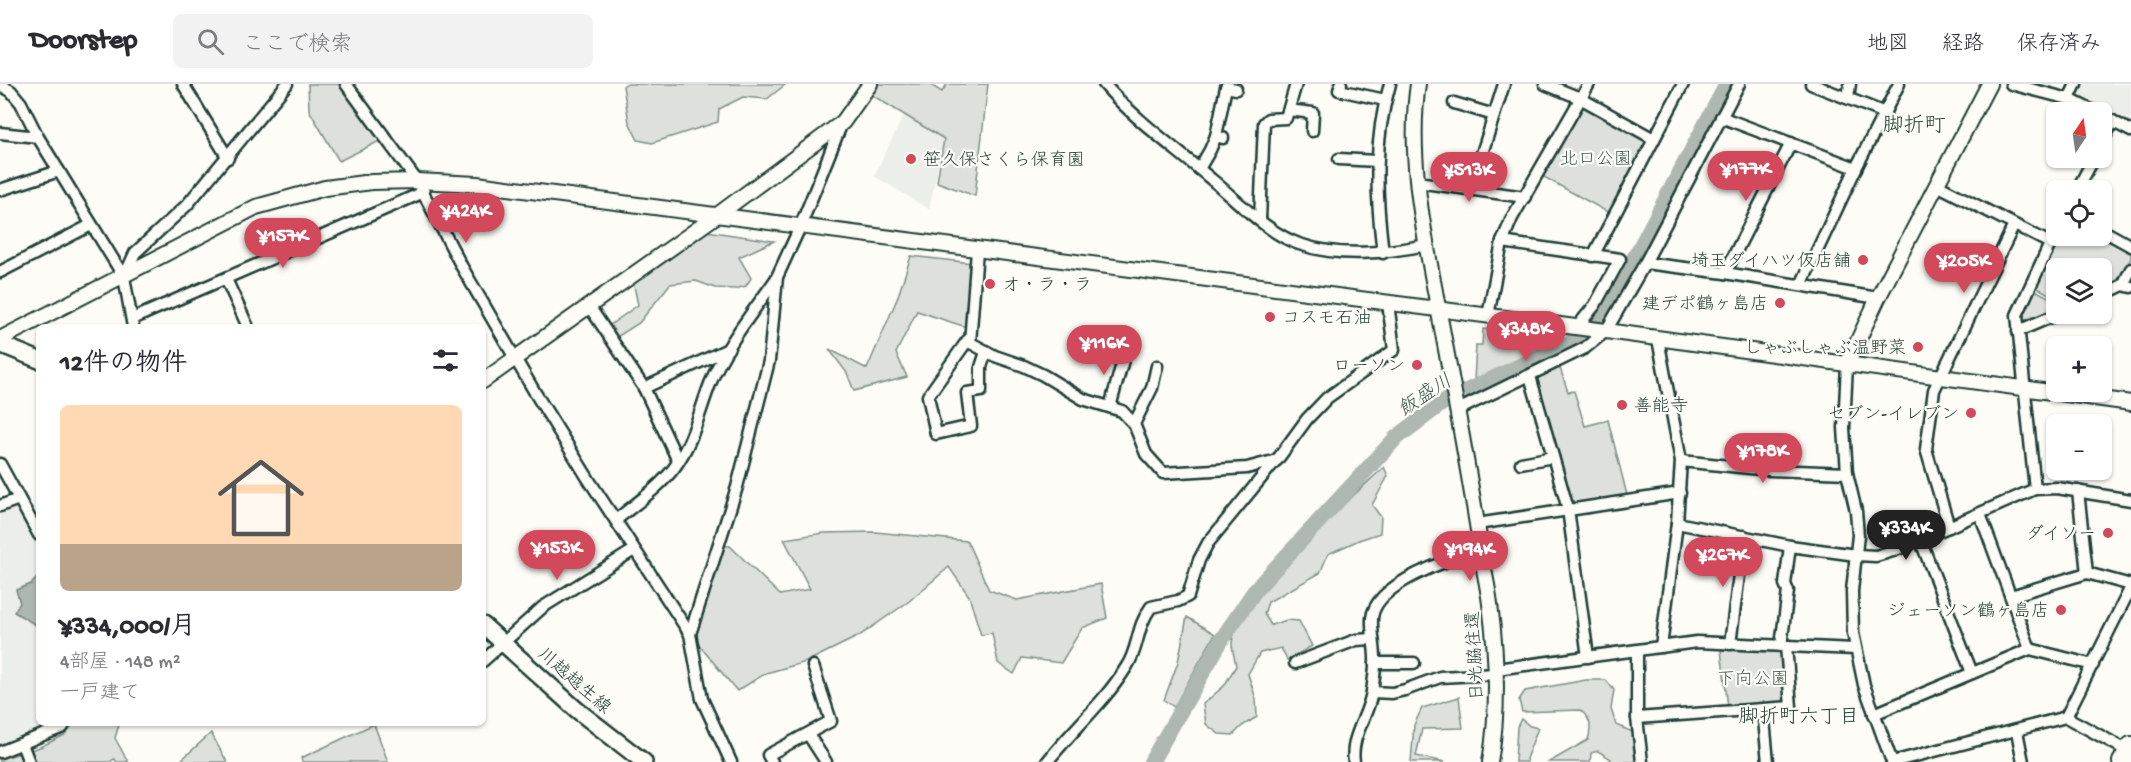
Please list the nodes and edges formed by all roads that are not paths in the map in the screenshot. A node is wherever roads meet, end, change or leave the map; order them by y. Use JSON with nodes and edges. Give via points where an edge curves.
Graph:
{"nodes":[{"id":1,"x":183,"y":84,"type":"edge"},
{"id":2,"x":287,"y":84,"type":"edge"},
{"id":3,"x":346,"y":84,"type":"edge"},
{"id":4,"x":870,"y":84,"type":"edge"},
{"id":5,"x":1104,"y":84,"type":"edge"},
{"id":6,"x":1296,"y":84,"type":"edge"},
{"id":7,"x":1341,"y":84,"type":"edge"},
{"id":8,"x":1390,"y":84,"type":"edge"},
{"id":9,"x":1418,"y":84,"type":"edge"},
{"id":10,"x":1504,"y":84,"type":"edge"},
{"id":11,"x":1545,"y":84,"type":"edge"},
{"id":12,"x":1589,"y":84,"type":"edge"},
{"id":13,"x":1683,"y":84,"type":"edge"},
{"id":14,"x":1738,"y":84,"type":"edge"},
{"id":15,"x":1811,"y":84,"type":"edge"},
{"id":16,"x":1850,"y":84,"type":"edge"},
{"id":17,"x":1899,"y":84,"type":"edge"},
{"id":18,"x":1989,"y":84,"type":"edge"},
{"id":19,"x":2011,"y":84,"type":"edge"},
{"id":20,"x":2076,"y":84,"type":"edge"},
{"id":21,"x":0,"y":85,"type":"edge"},
{"id":22,"x":1236,"y":89,"type":"dead end"},
{"id":23,"x":1580,"y":98,"type":"junction"},
{"id":24,"x":1848,"y":98,"type":"junction"},
{"id":25,"x":2068,"y":99,"type":"junction"},
{"id":26,"x":1385,"y":100,"type":"junction"},
{"id":27,"x":2074,"y":102,"type":"edge"},
{"id":28,"x":1454,"y":103,"type":"dead end"},
{"id":29,"x":1288,"y":110,"type":"junction"},
{"id":30,"x":1885,"y":113,"type":"junction"},
{"id":31,"x":1494,"y":115,"type":"junction"},
{"id":32,"x":1722,"y":117,"type":"junction"},
{"id":33,"x":2113,"y":121,"type":"edge"},
{"id":34,"x":843,"y":122,"type":"junction"},
{"id":35,"x":2131,"y":130,"type":"edge"},
{"id":36,"x":1312,"y":131,"type":"dead end"},
{"id":37,"x":0,"y":133,"type":"edge"},
{"id":38,"x":38,"y":137,"type":"junction"},
{"id":39,"x":1654,"y":139,"type":"junction"},
{"id":40,"x":1791,"y":143,"type":"junction"},
{"id":41,"x":228,"y":158,"type":"junction"},
{"id":42,"x":1339,"y":159,"type":"dead end"},
{"id":43,"x":1377,"y":161,"type":"junction"},
{"id":44,"x":1856,"y":168,"type":"junction"},
{"id":45,"x":1199,"y":169,"type":"junction"},
{"id":46,"x":59,"y":171,"type":"junction"},
{"id":47,"x":1417,"y":182,"type":"junction"},
{"id":48,"x":1937,"y":185,"type":"junction"},
{"id":49,"x":421,"y":186,"type":"junction"},
{"id":50,"x":1471,"y":188,"type":"junction"},
{"id":51,"x":0,"y":190,"type":"edge"},
{"id":52,"x":1525,"y":196,"type":"junction"},
{"id":53,"x":717,"y":216,"type":"junction"},
{"id":54,"x":1260,"y":220,"type":"junction"},
{"id":55,"x":91,"y":225,"type":"junction"},
{"id":56,"x":2014,"y":225,"type":"junction"},
{"id":57,"x":800,"y":227,"type":"junction"},
{"id":58,"x":2112,"y":236,"type":"edge"},
{"id":59,"x":2046,"y":241,"type":"edge"},
{"id":60,"x":1503,"y":242,"type":"junction"},
{"id":61,"x":1426,"y":245,"type":"junction"},
{"id":62,"x":2049,"y":246,"type":"edge"},
{"id":63,"x":2131,"y":246,"type":"edge"},
{"id":64,"x":977,"y":250,"type":"junction"},
{"id":65,"x":1383,"y":253,"type":"junction"},
{"id":66,"x":1593,"y":256,"type":"junction"},
{"id":67,"x":1645,"y":263,"type":"junction"},
{"id":68,"x":2131,"y":269,"type":"edge"},
{"id":69,"x":0,"y":272,"type":"edge"},
{"id":70,"x":1725,"y":273,"type":"junction"},
{"id":71,"x":124,"y":277,"type":"junction"},
{"id":72,"x":777,"y":277,"type":"junction"},
{"id":73,"x":226,"y":279,"type":"junction"},
{"id":74,"x":1801,"y":285,"type":"junction"},
{"id":75,"x":2127,"y":286,"type":"edge"},
{"id":76,"x":2112,"y":291,"type":"edge"},
{"id":77,"x":1878,"y":298,"type":"junction"},
{"id":78,"x":1388,"y":303,"type":"junction"},
{"id":79,"x":589,"y":306,"type":"junction"},
{"id":80,"x":1439,"y":309,"type":"junction"},
{"id":81,"x":1488,"y":316,"type":"junction"},
{"id":82,"x":2046,"y":319,"type":"edge"},
{"id":83,"x":132,"y":323,"type":"edge"},
{"id":84,"x":247,"y":324,"type":"edge"},
{"id":85,"x":1577,"y":327,"type":"junction"},
{"id":86,"x":1606,"y":331,"type":"junction"},
{"id":87,"x":2018,"y":331,"type":"junction"},
{"id":88,"x":1658,"y":339,"type":"junction"},
{"id":89,"x":0,"y":342,"type":"edge"},
{"id":90,"x":970,"y":343,"type":"junction"},
{"id":91,"x":729,"y":349,"type":"junction"},
{"id":92,"x":986,"y":352,"type":"junction"},
{"id":93,"x":1125,"y":353,"type":"dead end"},
{"id":94,"x":516,"y":358,"type":"junction"},
{"id":95,"x":36,"y":359,"type":"edge"},
{"id":96,"x":1847,"y":364,"type":"junction"},
{"id":97,"x":1157,"y":366,"type":"dead end"},
{"id":98,"x":1530,"y":376,"type":"junction"},
{"id":99,"x":1940,"y":376,"type":"junction"},
{"id":100,"x":486,"y":379,"type":"edge"},
{"id":101,"x":644,"y":388,"type":"junction"},
{"id":102,"x":2024,"y":388,"type":"junction"},
{"id":103,"x":2131,"y":403,"type":"edge"},
{"id":104,"x":1110,"y":407,"type":"junction"},
{"id":105,"x":1456,"y":409,"type":"junction"},
{"id":106,"x":1134,"y":424,"type":"junction"},
{"id":107,"x":1553,"y":458,"type":"junction"},
{"id":108,"x":1277,"y":460,"type":"junction"},
{"id":109,"x":1681,"y":460,"type":"junction"},
{"id":110,"x":678,"y":461,"type":"junction"},
{"id":111,"x":1521,"y":463,"type":"dead end"},
{"id":112,"x":0,"y":464,"type":"edge"},
{"id":113,"x":1847,"y":473,"type":"junction"},
{"id":114,"x":2035,"y":489,"type":"junction"},
{"id":115,"x":2078,"y":491,"type":"junction"},
{"id":116,"x":1680,"y":492,"type":"junction"},
{"id":117,"x":19,"y":499,"type":"junction"},
{"id":118,"x":2131,"y":500,"type":"edge"},
{"id":119,"x":0,"y":506,"type":"edge"},
{"id":120,"x":1568,"y":509,"type":"junction"},
{"id":121,"x":1980,"y":514,"type":"junction"},
{"id":122,"x":616,"y":520,"type":"junction"},
{"id":123,"x":1677,"y":523,"type":"junction"},
{"id":124,"x":1477,"y":524,"type":"junction"},
{"id":125,"x":1949,"y":527,"type":"junction"},
{"id":126,"x":36,"y":530,"type":"edge"},
{"id":127,"x":1744,"y":536,"type":"junction"},
{"id":128,"x":1920,"y":539,"type":"junction"},
{"id":129,"x":1790,"y":546,"type":"junction"},
{"id":130,"x":634,"y":550,"type":"junction"},
{"id":131,"x":1481,"y":550,"type":"junction"},
{"id":132,"x":1856,"y":555,"type":"junction"},
{"id":133,"x":2087,"y":573,"type":"junction"},
{"id":134,"x":2131,"y":586,"type":"edge"},
{"id":135,"x":2011,"y":596,"type":"junction"},
{"id":136,"x":486,"y":628,"type":"edge"},
{"id":137,"x":690,"y":634,"type":"junction"},
{"id":138,"x":1373,"y":639,"type":"junction"},
{"id":139,"x":502,"y":642,"type":"junction"},
{"id":140,"x":1730,"y":644,"type":"junction"},
{"id":141,"x":1783,"y":646,"type":"junction"},
{"id":142,"x":1661,"y":647,"type":"junction"},
{"id":143,"x":1855,"y":649,"type":"junction"},
{"id":144,"x":2030,"y":649,"type":"junction"},
{"id":145,"x":1637,"y":651,"type":"junction"},
{"id":146,"x":1588,"y":657,"type":"junction"},
{"id":147,"x":486,"y":658,"type":"edge"},
{"id":148,"x":1295,"y":663,"type":"dead end"},
{"id":149,"x":1375,"y":663,"type":"junction"},
{"id":150,"x":1414,"y":663,"type":"dead end"},
{"id":151,"x":2093,"y":665,"type":"junction"},
{"id":152,"x":813,"y":666,"type":"dead end"},
{"id":153,"x":1496,"y":672,"type":"junction"},
{"id":154,"x":1972,"y":673,"type":"junction"},
{"id":155,"x":1372,"y":692,"type":"junction"},
{"id":156,"x":1763,"y":709,"type":"junction"},
{"id":157,"x":1874,"y":714,"type":"junction"},
{"id":158,"x":2066,"y":717,"type":"junction"},
{"id":159,"x":1638,"y":718,"type":"junction"},
{"id":160,"x":64,"y":726,"type":"edge"},
{"id":161,"x":2017,"y":731,"type":"junction"},
{"id":162,"x":808,"y":734,"type":"junction"},
{"id":163,"x":22,"y":744,"type":"junction"},
{"id":164,"x":0,"y":752,"type":"edge"},
{"id":165,"x":2127,"y":753,"type":"edge"},
{"id":166,"x":29,"y":762,"type":"edge"},
{"id":167,"x":644,"y":762,"type":"edge"},
{"id":168,"x":731,"y":762,"type":"edge"},
{"id":169,"x":772,"y":762,"type":"edge"},
{"id":170,"x":826,"y":762,"type":"edge"},
{"id":171,"x":1047,"y":762,"type":"edge"},
{"id":172,"x":1354,"y":762,"type":"edge"},
{"id":173,"x":1490,"y":762,"type":"edge"},
{"id":174,"x":1642,"y":762,"type":"edge"},
{"id":175,"x":1768,"y":762,"type":"edge"},
{"id":176,"x":1892,"y":762,"type":"edge"},
{"id":177,"x":2023,"y":762,"type":"edge"}],
"edges":[{"from":1,"to":41,"type":"street"},
{"from":2,"to":41,"type":"street"},
{"from":3,"to":49,"type":"street"},
{"from":4,"to":34,"type":"street"},
{"from":5,"to":45,"type":"street"},
{"from":6,"to":29,"type":"street"},
{"from":7,"to":26,"type":"street","via":[[1339,90]]},
{"from":8,"to":26,"type":"street"},
{"from":9,"to":47,"type":"street","name":"日光脇往還","via":[[1414,147]]},
{"from":10,"to":31,"type":"street"},
{"from":11,"to":23,"type":"street"},
{"from":12,"to":23,"type":"street"},
{"from":13,"to":39,"type":"street"},
{"from":14,"to":32,"type":"street"},
{"from":15,"to":24,"type":"street"},
{"from":16,"to":24,"type":"street"},
{"from":17,"to":30,"type":"street"},
{"from":18,"to":48,"type":"street"},
{"from":19,"to":25,"type":"street"},
{"from":20,"to":25,"type":"street"},
{"from":21,"to":38,"type":"street","via":[[21,103]]},
{"from":22,"to":45,"type":"street","via":[[1226,87],[1219,137]]},
{"from":23,"to":39,"type":"street"},
{"from":23,"to":52,"type":"street"},
{"from":24,"to":30,"type":"street"},
{"from":25,"to":27,"type":"street"},
{"from":26,"to":43,"type":"street"},
{"from":28,"to":31,"type":"street"},
{"from":29,"to":36,"type":"street","via":[[1313,113]]},
{"from":29,"to":54,"type":"street","via":[[1286,118],[1268,119],[1264,123]]},
{"from":30,"to":44,"type":"street"},
{"from":31,"to":50,"type":"street"},
{"from":32,"to":40,"type":"street"},
{"from":32,"to":67,"type":"street"},
{"from":33,"to":35,"type":"street"},
{"from":34,"to":53,"type":"street"},
{"from":34,"to":57,"type":"street"},
{"from":37,"to":38,"type":"street"},
{"from":38,"to":46,"type":"street"},
{"from":39,"to":66,"type":"street"},
{"from":40,"to":44,"type":"street"},
{"from":40,"to":70,"type":"street"},
{"from":41,"to":71,"type":"street","via":[[187,205],[135,253]]},
{"from":42,"to":43,"type":"street"},
{"from":43,"to":65,"type":"street"},
{"from":44,"to":74,"type":"street"},
{"from":45,"to":54,"type":"street"},
{"from":46,"to":51,"type":"street"},
{"from":46,"to":55,"type":"street"},
{"from":47,"to":50,"type":"street"},
{"from":47,"to":61,"type":"street","name":"日光脇往還"},
{"from":48,"to":56,"type":"street"},
{"from":48,"to":77,"type":"street"},
{"from":49,"to":53,"type":"street","via":[[477,184]]},
{"from":49,"to":71,"type":"street","via":[[372,182],[325,188],[256,207]]},
{"from":49,"to":73,"type":"street"},
{"from":49,"to":94,"type":"street","via":[[462,267]]},
{"from":50,"to":52,"type":"street"},
{"from":52,"to":60,"type":"street"},
{"from":53,"to":57,"type":"street"},
{"from":53,"to":79,"type":"street"},
{"from":54,"to":65,"type":"street","via":[[1280,236],[1299,244]]},
{"from":55,"to":69,"type":"street"},
{"from":55,"to":71,"type":"street"},
{"from":56,"to":59,"type":"street"},
{"from":56,"to":99,"type":"street"},
{"from":57,"to":64,"type":"street"},
{"from":57,"to":72,"type":"street"},
{"from":58,"to":63,"type":"street"},
{"from":60,"to":66,"type":"street"},
{"from":60,"to":81,"type":"street"},
{"from":61,"to":65,"type":"street"},
{"from":61,"to":80,"type":"street","name":"日光脇往還"},
{"from":62,"to":87,"type":"street","via":[[2017,315]]},
{"from":64,"to":78,"type":"street"},
{"from":64,"to":90,"type":"street"},
{"from":66,"to":85,"type":"street","via":[[1620,260],[1595,305]]},
{"from":67,"to":70,"type":"street"},
{"from":67,"to":86,"type":"street"},
{"from":68,"to":75,"type":"street"},
{"from":70,"to":74,"type":"street"},
{"from":71,"to":83,"type":"street"},
{"from":71,"to":89,"type":"street"},
{"from":72,"to":91,"type":"street"},
{"from":72,"to":137,"type":"street","via":[[767,371],[737,487]]},
{"from":73,"to":83,"type":"street"},
{"from":73,"to":84,"type":"street"},
{"from":74,"to":77,"type":"street"},
{"from":75,"to":76,"type":"street"},
{"from":77,"to":96,"type":"street"},
{"from":78,"to":80,"type":"street"},
{"from":78,"to":108,"type":"street","via":[[1394,350],[1327,398]]},
{"from":79,"to":94,"type":"street"},
{"from":79,"to":101,"type":"street"},
{"from":80,"to":81,"type":"street"},
{"from":80,"to":105,"type":"street","name":"日光脇往還"},
{"from":81,"to":85,"type":"street"},
{"from":82,"to":87,"type":"street"},
{"from":85,"to":86,"type":"street"},
{"from":86,"to":88,"type":"street"},
{"from":86,"to":98,"type":"street","via":[[1585,348]]},
{"from":87,"to":102,"type":"street"},
{"from":88,"to":96,"type":"street"},
{"from":88,"to":109,"type":"street"},
{"from":89,"to":95,"type":"main road"},
{"from":90,"to":92,"type":"street"},
{"from":90,"to":92,"type":"street","via":[[967,341],[927,396],[936,434],[971,426],[967,393],[981,391],[981,367]]},
{"from":91,"to":101,"type":"street"},
{"from":91,"to":110,"type":"street"},
{"from":92,"to":104,"type":"street","via":[[1024,366],[1083,399]]},
{"from":93,"to":104,"type":"street"},
{"from":94,"to":100,"type":"street"},
{"from":94,"to":122,"type":"street"},
{"from":96,"to":99,"type":"street"},
{"from":96,"to":113,"type":"street"},
{"from":97,"to":106,"type":"street","via":[[1152,388]]},
{"from":98,"to":105,"type":"street"},
{"from":98,"to":107,"type":"street"},
{"from":99,"to":102,"type":"street"},
{"from":99,"to":125,"type":"street","via":[[1934,390],[1926,449]]},
{"from":101,"to":110,"type":"street"},
{"from":102,"to":103,"type":"street"},
{"from":102,"to":114,"type":"street"},
{"from":104,"to":106,"type":"street","via":[[1122,411]]},
{"from":105,"to":124,"type":"street","name":"日光脇往還"},
{"from":106,"to":108,"type":"street","via":[[1146,454],[1162,473],[1247,468]]},
{"from":107,"to":111,"type":"street"},
{"from":107,"to":120,"type":"street"},
{"from":108,"to":171,"type":"street","via":[[1208,543],[1188,596],[1151,607],[1142,618],[1130,663],[1112,691]]},
{"from":109,"to":113,"type":"street","via":[[1769,470]]},
{"from":109,"to":116,"type":"street"},
{"from":110,"to":122,"type":"street","via":[[661,482]]},
{"from":112,"to":117,"type":"street"},
{"from":113,"to":132,"type":"street","via":[[1856,511]]},
{"from":114,"to":115,"type":"street"},
{"from":114,"to":121,"type":"street"},
{"from":115,"to":118,"type":"street"},
{"from":115,"to":133,"type":"street"},
{"from":116,"to":120,"type":"street"},
{"from":116,"to":123,"type":"street"},
{"from":117,"to":119,"type":"street"},
{"from":117,"to":126,"type":"street"},
{"from":120,"to":124,"type":"street"},
{"from":120,"to":146,"type":"street"},
{"from":121,"to":125,"type":"street"},
{"from":121,"to":135,"type":"street"},
{"from":122,"to":130,"type":"street"},
{"from":123,"to":127,"type":"street"},
{"from":123,"to":142,"type":"street"},
{"from":124,"to":131,"type":"street","name":"日光脇往還"},
{"from":125,"to":128,"type":"street"},
{"from":127,"to":129,"type":"street"},
{"from":127,"to":140,"type":"street"},
{"from":128,"to":132,"type":"street","via":[[1876,556]]},
{"from":128,"to":154,"type":"street"},
{"from":129,"to":132,"type":"street"},
{"from":129,"to":141,"type":"street"},
{"from":130,"to":137,"type":"street"},
{"from":130,"to":139,"type":"street","via":[[543,607]]},
{"from":131,"to":138,"type":"street","via":[[1419,572],[1381,598],[1373,611]]},
{"from":131,"to":153,"type":"street","name":"日光脇往還"},
{"from":132,"to":143,"type":"street","via":[[1852,591]]},
{"from":133,"to":134,"type":"street"},
{"from":133,"to":135,"type":"street"},
{"from":134,"to":151,"type":"street"},
{"from":135,"to":144,"type":"street"},
{"from":136,"to":139,"type":"main road","name":"川越越生線"},
{"from":137,"to":168,"type":"street","via":[[702,699]]},
{"from":138,"to":148,"type":"street","via":[[1356,639]]},
{"from":138,"to":149,"type":"street"},
{"from":139,"to":147,"type":"street"},
{"from":139,"to":167,"type":"main road","name":"川越越生線"},
{"from":140,"to":141,"type":"street"},
{"from":140,"to":142,"type":"street","via":[[1697,642]]},
{"from":141,"to":143,"type":"street"},
{"from":141,"to":156,"type":"street","via":[[1791,707]]},
{"from":142,"to":145,"type":"street"},
{"from":143,"to":157,"type":"street"},
{"from":144,"to":151,"type":"street"},
{"from":144,"to":154,"type":"street"},
{"from":145,"to":146,"type":"street"},
{"from":145,"to":159,"type":"street"},
{"from":146,"to":153,"type":"street"},
{"from":149,"to":150,"type":"street"},
{"from":149,"to":155,"type":"street"},
{"from":151,"to":158,"type":"street"},
{"from":152,"to":162,"type":"street","via":[[831,722]]},
{"from":153,"to":155,"type":"street","via":[[1440,677],[1392,693]]},
{"from":153,"to":173,"type":"street","name":"日光脇往還"},
{"from":154,"to":157,"type":"street"},
{"from":155,"to":172,"type":"street","via":[[1355,738]]},
{"from":156,"to":159,"type":"street"},
{"from":156,"to":175,"type":"street"},
{"from":157,"to":176,"type":"street"},
{"from":158,"to":161,"type":"street"},
{"from":158,"to":165,"type":"street"},
{"from":159,"to":174,"type":"street"},
{"from":160,"to":163,"type":"street"},
{"from":161,"to":176,"type":"street"},
{"from":161,"to":177,"type":"street"},
{"from":162,"to":169,"type":"street","via":[[768,755]]},
{"from":162,"to":170,"type":"street"},
{"from":163,"to":164,"type":"street"},
{"from":163,"to":166,"type":"street"}]}
